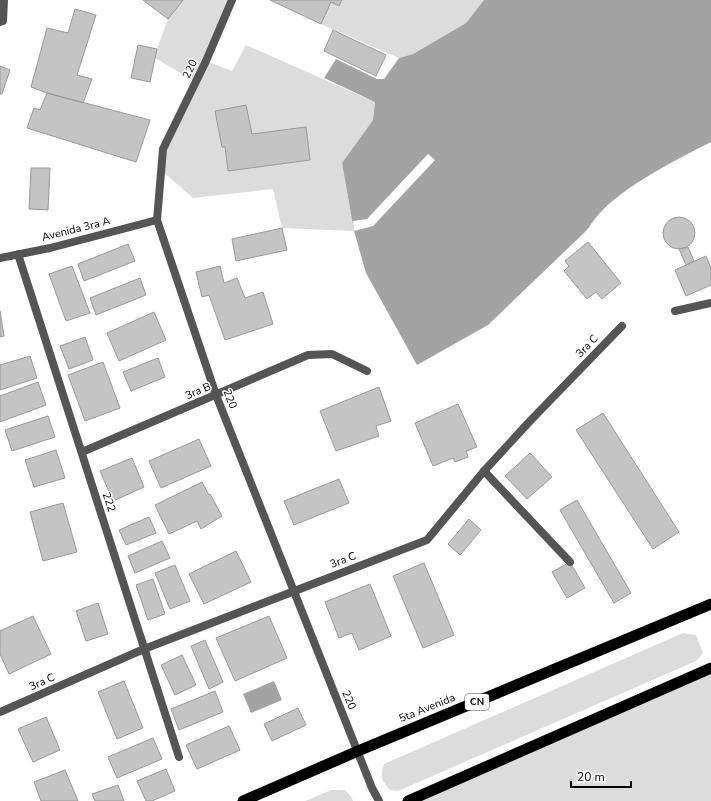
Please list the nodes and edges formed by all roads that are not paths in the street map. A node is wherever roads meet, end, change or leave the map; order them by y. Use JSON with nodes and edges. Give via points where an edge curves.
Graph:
{"nodes":[{"id":1,"x":4,"y":0,"type":"edge"},
{"id":2,"x":232,"y":0,"type":"edge"},
{"id":3,"x":0,"y":22,"type":"edge"},
{"id":4,"x":157,"y":220,"type":"junction"},
{"id":5,"x":18,"y":254,"type":"junction"},
{"id":6,"x":0,"y":258,"type":"edge"},
{"id":7,"x":711,"y":303,"type":"edge"},
{"id":8,"x":675,"y":311,"type":"dead end"},
{"id":9,"x":622,"y":326,"type":"dead end"},
{"id":10,"x":367,"y":371,"type":"dead end"},
{"id":11,"x":216,"y":395,"type":"junction"},
{"id":12,"x":82,"y":452,"type":"junction"},
{"id":13,"x":484,"y":471,"type":"junction"},
{"id":14,"x":570,"y":562,"type":"dead end"},
{"id":15,"x":293,"y":591,"type":"junction"},
{"id":16,"x":711,"y":604,"type":"edge"},
{"id":17,"x":144,"y":649,"type":"junction"},
{"id":18,"x":711,"y":668,"type":"edge"},
{"id":19,"x":0,"y":712,"type":"edge"},
{"id":20,"x":358,"y":751,"type":"junction"},
{"id":21,"x":179,"y":757,"type":"dead end"},
{"id":22,"x":243,"y":801,"type":"edge"},
{"id":23,"x":379,"y":801,"type":"edge"},
{"id":24,"x":408,"y":801,"type":"edge"}],
"edges":[{"from":1,"to":3,"type":"street","via":[[3,21]]},
{"from":2,"to":4,"type":"street","name":"220","via":[[206,61],[163,149]]},
{"from":4,"to":5,"type":"street","name":"Avenida 3ra A"},
{"from":4,"to":11,"type":"street","name":"220"},
{"from":5,"to":6,"type":"street","name":"Avenida 3ra A"},
{"from":5,"to":12,"type":"street","name":"222"},
{"from":7,"to":8,"type":"street"},
{"from":9,"to":13,"type":"street","name":"3ra C"},
{"from":10,"to":11,"type":"street","name":"3ra B","via":[[332,354],[308,355]]},
{"from":11,"to":12,"type":"street","name":"3ra B"},
{"from":11,"to":15,"type":"street","name":"220"},
{"from":12,"to":17,"type":"street","name":"222"},
{"from":13,"to":14,"type":"street"},
{"from":13,"to":15,"type":"street","name":"3ra C","via":[[427,540]]},
{"from":15,"to":17,"type":"street","name":"3ra C"},
{"from":15,"to":20,"type":"street","name":"220"},
{"from":16,"to":20,"type":"highway","name":"5ta Avenida","number":"CN"},
{"from":17,"to":19,"type":"street","name":"3ra C"},
{"from":17,"to":21,"type":"street","name":"222"},
{"from":18,"to":24,"type":"highway"},
{"from":20,"to":22,"type":"highway","name":"5ta Avenida","number":"CN"},
{"from":20,"to":23,"type":"street","name":"220"}]}
